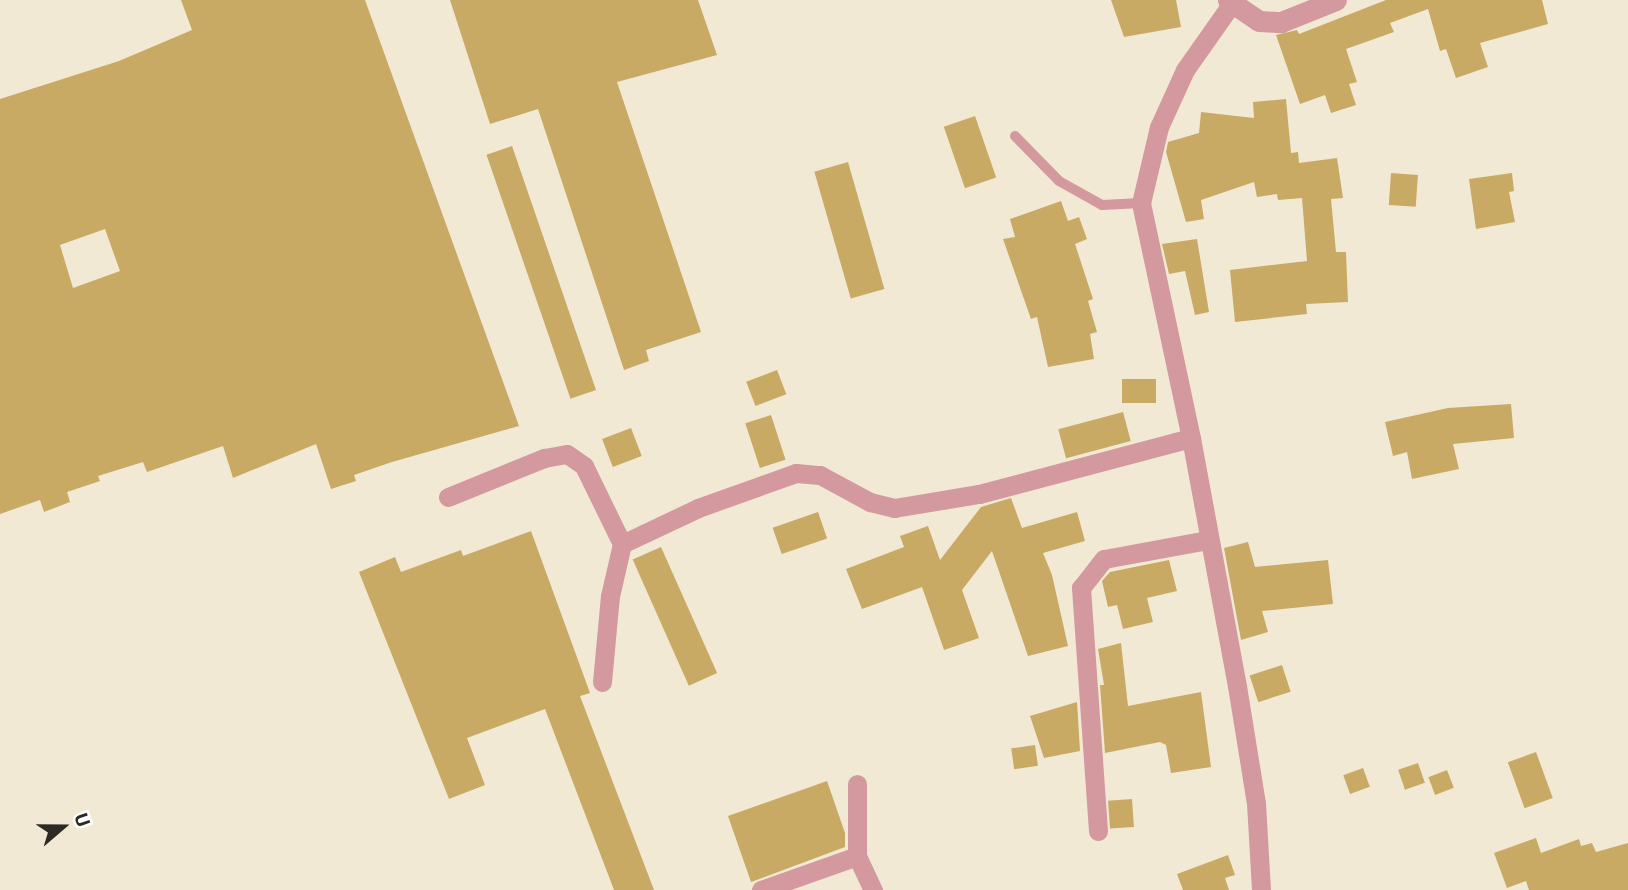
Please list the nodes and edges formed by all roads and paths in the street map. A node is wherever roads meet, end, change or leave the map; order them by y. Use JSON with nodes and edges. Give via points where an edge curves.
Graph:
{"nodes":[{"id":1,"x":1336,"y":0,"type":"edge"},
{"id":2,"x":1229,"y":3,"type":"edge"},
{"id":3,"x":1015,"y":136,"type":"dead end"},
{"id":4,"x":1141,"y":203,"type":"junction"},
{"id":5,"x":1191,"y":438,"type":"junction"},
{"id":6,"x":448,"y":497,"type":"dead end"},
{"id":7,"x":1208,"y":540,"type":"junction"},
{"id":8,"x":622,"y":544,"type":"junction"},
{"id":9,"x":602,"y":682,"type":"dead end"},
{"id":10,"x":857,"y":784,"type":"dead end"},
{"id":11,"x":1098,"y":831,"type":"dead end"},
{"id":12,"x":857,"y":856,"type":"junction"},
{"id":13,"x":761,"y":890,"type":"edge"},
{"id":14,"x":873,"y":890,"type":"edge"},
{"id":15,"x":1261,"y":890,"type":"edge"}],
"edges":[{"from":1,"to":2,"type":"street","via":[[1281,22],[1259,21]]},
{"from":2,"to":4,"type":"street","via":[[1185,70],[1159,127]]},
{"from":3,"to":4,"type":"lane","via":[[1059,181],[1102,205]]},
{"from":4,"to":5,"type":"street"},
{"from":5,"to":7,"type":"street"},
{"from":5,"to":8,"type":"street","via":[[979,494],[894,508],[870,502],[820,475],[796,474],[698,508]]},
{"from":6,"to":8,"type":"street","via":[[544,458],[567,454],[584,466]]},
{"from":7,"to":11,"type":"street","via":[[1104,559],[1081,588]]},
{"from":7,"to":15,"type":"street","via":[[1256,803]]},
{"from":8,"to":9,"type":"street","via":[[610,596]]},
{"from":10,"to":12,"type":"street"},
{"from":12,"to":13,"type":"street"},
{"from":12,"to":14,"type":"street"}]}
